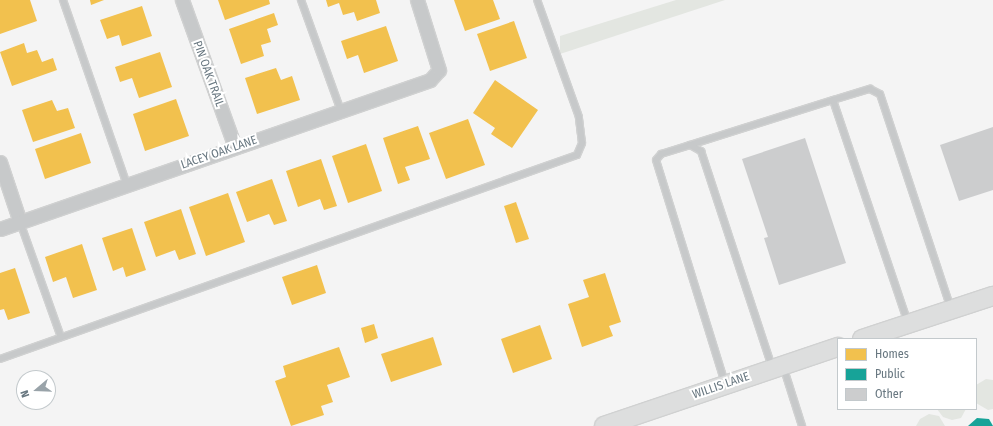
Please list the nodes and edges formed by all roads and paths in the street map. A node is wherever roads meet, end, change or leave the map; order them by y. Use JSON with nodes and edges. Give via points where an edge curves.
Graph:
{"nodes":[{"id":1,"x":63,"y":0,"type":"edge"},
{"id":2,"x":182,"y":0,"type":"edge"},
{"id":3,"x":302,"y":0,"type":"edge"},
{"id":4,"x":417,"y":0,"type":"edge"},
{"id":5,"x":537,"y":0,"type":"edge"},
{"id":6,"x":832,"y":100,"type":"junction"},
{"id":7,"x":341,"y":111,"type":"junction"},
{"id":8,"x":690,"y":145,"type":"junction"},
{"id":9,"x":235,"y":147,"type":"junction"},
{"id":10,"x":0,"y":162,"type":"edge"},
{"id":11,"x":127,"y":185,"type":"junction"},
{"id":12,"x":20,"y":222,"type":"junction"},
{"id":13,"x":0,"y":229,"type":"edge"},
{"id":14,"x":993,"y":296,"type":"edge"},
{"id":15,"x":952,"y":310,"type":"junction"},
{"id":16,"x":908,"y":324,"type":"junction"},
{"id":17,"x":61,"y":337,"type":"junction"},
{"id":18,"x":865,"y":338,"type":"edge"},
{"id":19,"x":837,"y":347,"type":"edge"},
{"id":20,"x":0,"y":359,"type":"edge"},
{"id":21,"x":778,"y":366,"type":"junction"},
{"id":22,"x":726,"y":384,"type":"junction"},
{"id":23,"x":614,"y":424,"type":"edge"},
{"id":24,"x":802,"y":426,"type":"edge"}],
"edges":[{"from":1,"to":11,"type":"lane"},
{"from":2,"to":9,"type":"street","name":"PIN OAK TRAIL"},
{"from":3,"to":7,"type":"lane"},
{"from":4,"to":7,"type":"street","name":"LACEY OAK LANE","via":[[434,50],[439,70],[437,74],[430,80]]},
{"from":5,"to":17,"type":"lane","via":[[580,117],[582,143],[577,155]]},
{"from":6,"to":8,"type":"lane"},
{"from":6,"to":15,"type":"lane","via":[[870,89],[880,94]]},
{"from":6,"to":16,"type":"lane"},
{"from":7,"to":9,"type":"street","name":"LACEY OAK LANE"},
{"from":8,"to":21,"type":"lane","via":[[701,151]]},
{"from":8,"to":22,"type":"lane","via":[[661,154],[656,160]]},
{"from":9,"to":11,"type":"street","name":"LACEY OAK LANE"},
{"from":10,"to":12,"type":"street"},
{"from":11,"to":12,"type":"street","name":"LACEY OAK LANE"},
{"from":12,"to":13,"type":"street","name":"LACEY OAK LANE"},
{"from":12,"to":17,"type":"lane"},
{"from":14,"to":15,"type":"street"},
{"from":15,"to":16,"type":"street"},
{"from":16,"to":18,"type":"street"},
{"from":17,"to":20,"type":"lane"},
{"from":19,"to":21,"type":"street","name":"WILLIS LANE"},
{"from":21,"to":22,"type":"street","name":"WILLIS LANE"},
{"from":21,"to":24,"type":"lane"},
{"from":22,"to":23,"type":"street","name":"WILLIS LANE"}]}
